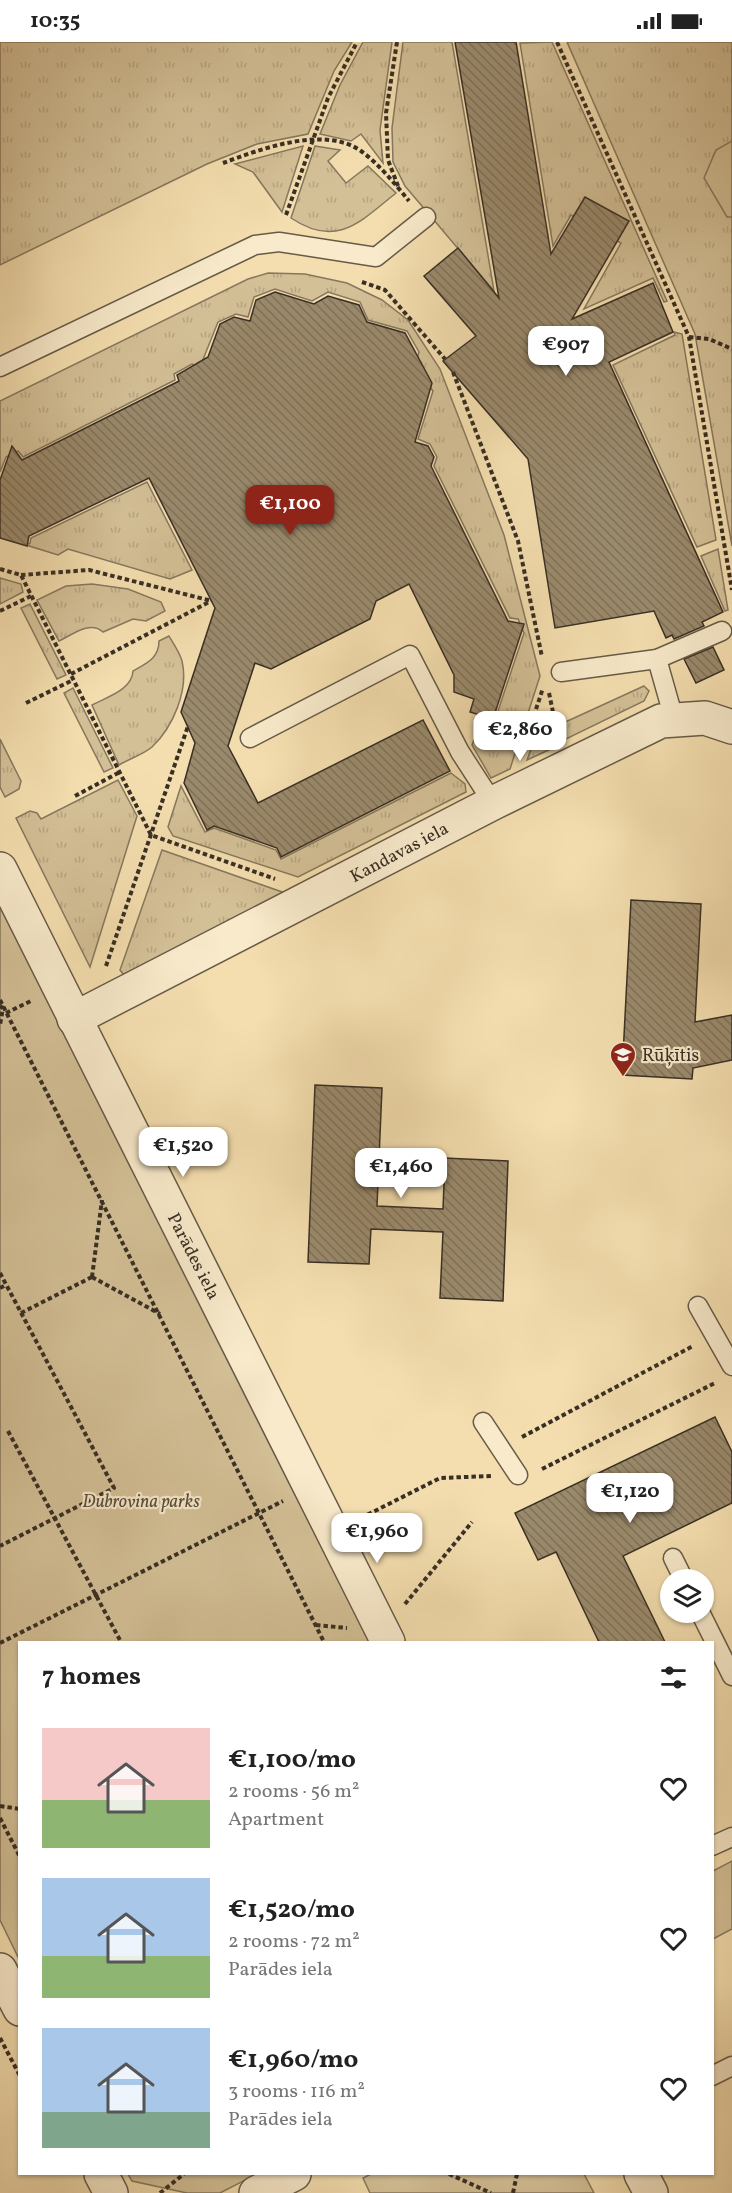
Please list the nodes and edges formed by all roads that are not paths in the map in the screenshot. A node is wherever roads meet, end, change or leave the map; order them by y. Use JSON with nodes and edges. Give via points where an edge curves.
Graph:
{"nodes":[{"id":1,"x":424,"y":218,"type":"road end"},
{"id":2,"x":0,"y":367,"type":"edge"},
{"id":3,"x":722,"y":631,"type":"dead end"},
{"id":4,"x":657,"y":659,"type":"junction"},
{"id":5,"x":561,"y":672,"type":"dead end"},
{"id":6,"x":674,"y":718,"type":"junction"},
{"id":7,"x":732,"y":727,"type":"edge"},
{"id":8,"x":250,"y":738,"type":"dead end"},
{"id":9,"x":501,"y":799,"type":"junction"},
{"id":10,"x":0,"y":869,"type":"edge"},
{"id":11,"x":74,"y":1019,"type":"junction"},
{"id":12,"x":698,"y":1306,"type":"dead end"},
{"id":13,"x":727,"y":1373,"type":"edge"},
{"id":14,"x":483,"y":1422,"type":"dead end"},
{"id":15,"x":518,"y":1475,"type":"road end"},
{"id":16,"x":673,"y":1558,"type":"dead end"},
{"id":17,"x":678,"y":1569,"type":"edge"},
{"id":18,"x":706,"y":1623,"type":"edge"},
{"id":19,"x":387,"y":1641,"type":"edge"},
{"id":20,"x":732,"y":1676,"type":"edge"},
{"id":21,"x":732,"y":1837,"type":"edge"},
{"id":22,"x":714,"y":1845,"type":"edge"},
{"id":23,"x":0,"y":1970,"type":"edge"},
{"id":24,"x":18,"y":2005,"type":"edge"},
{"id":25,"x":732,"y":2066,"type":"edge"},
{"id":26,"x":714,"y":2075,"type":"edge"},
{"id":27,"x":102,"y":2175,"type":"edge"},
{"id":28,"x":292,"y":2175,"type":"edge"},
{"id":29,"x":641,"y":2175,"type":"edge"},
{"id":30,"x":111,"y":2193,"type":"edge"},
{"id":31,"x":255,"y":2193,"type":"edge"},
{"id":32,"x":651,"y":2193,"type":"edge"}],
"edges":[{"from":1,"to":2,"type":"lane","via":[[376,257],[279,242],[255,245]]},
{"from":3,"to":4,"type":"lane"},
{"from":4,"to":5,"type":"lane"},
{"from":4,"to":6,"type":"lane"},
{"from":6,"to":7,"type":"street","name":"Kandavas iela","via":[[705,718]]},
{"from":6,"to":9,"type":"street","name":"Kandavas iela"},
{"from":8,"to":9,"type":"lane","via":[[410,655],[459,752]]},
{"from":9,"to":11,"type":"street","name":"Kandavas iela"},
{"from":10,"to":11,"type":"street","name":"Parādes iela"},
{"from":11,"to":19,"type":"street","name":"Parādes iela"},
{"from":12,"to":13,"type":"lane","via":[[714,1335]]},
{"from":14,"to":15,"type":"lane"},
{"from":16,"to":17,"type":"lane"},
{"from":18,"to":20,"type":"lane"},
{"from":21,"to":22,"type":"lane"},
{"from":23,"to":24,"type":"street"},
{"from":25,"to":26,"type":"lane"},
{"from":27,"to":30,"type":"street"},
{"from":28,"to":31,"type":"street"},
{"from":29,"to":32,"type":"street"}]}
